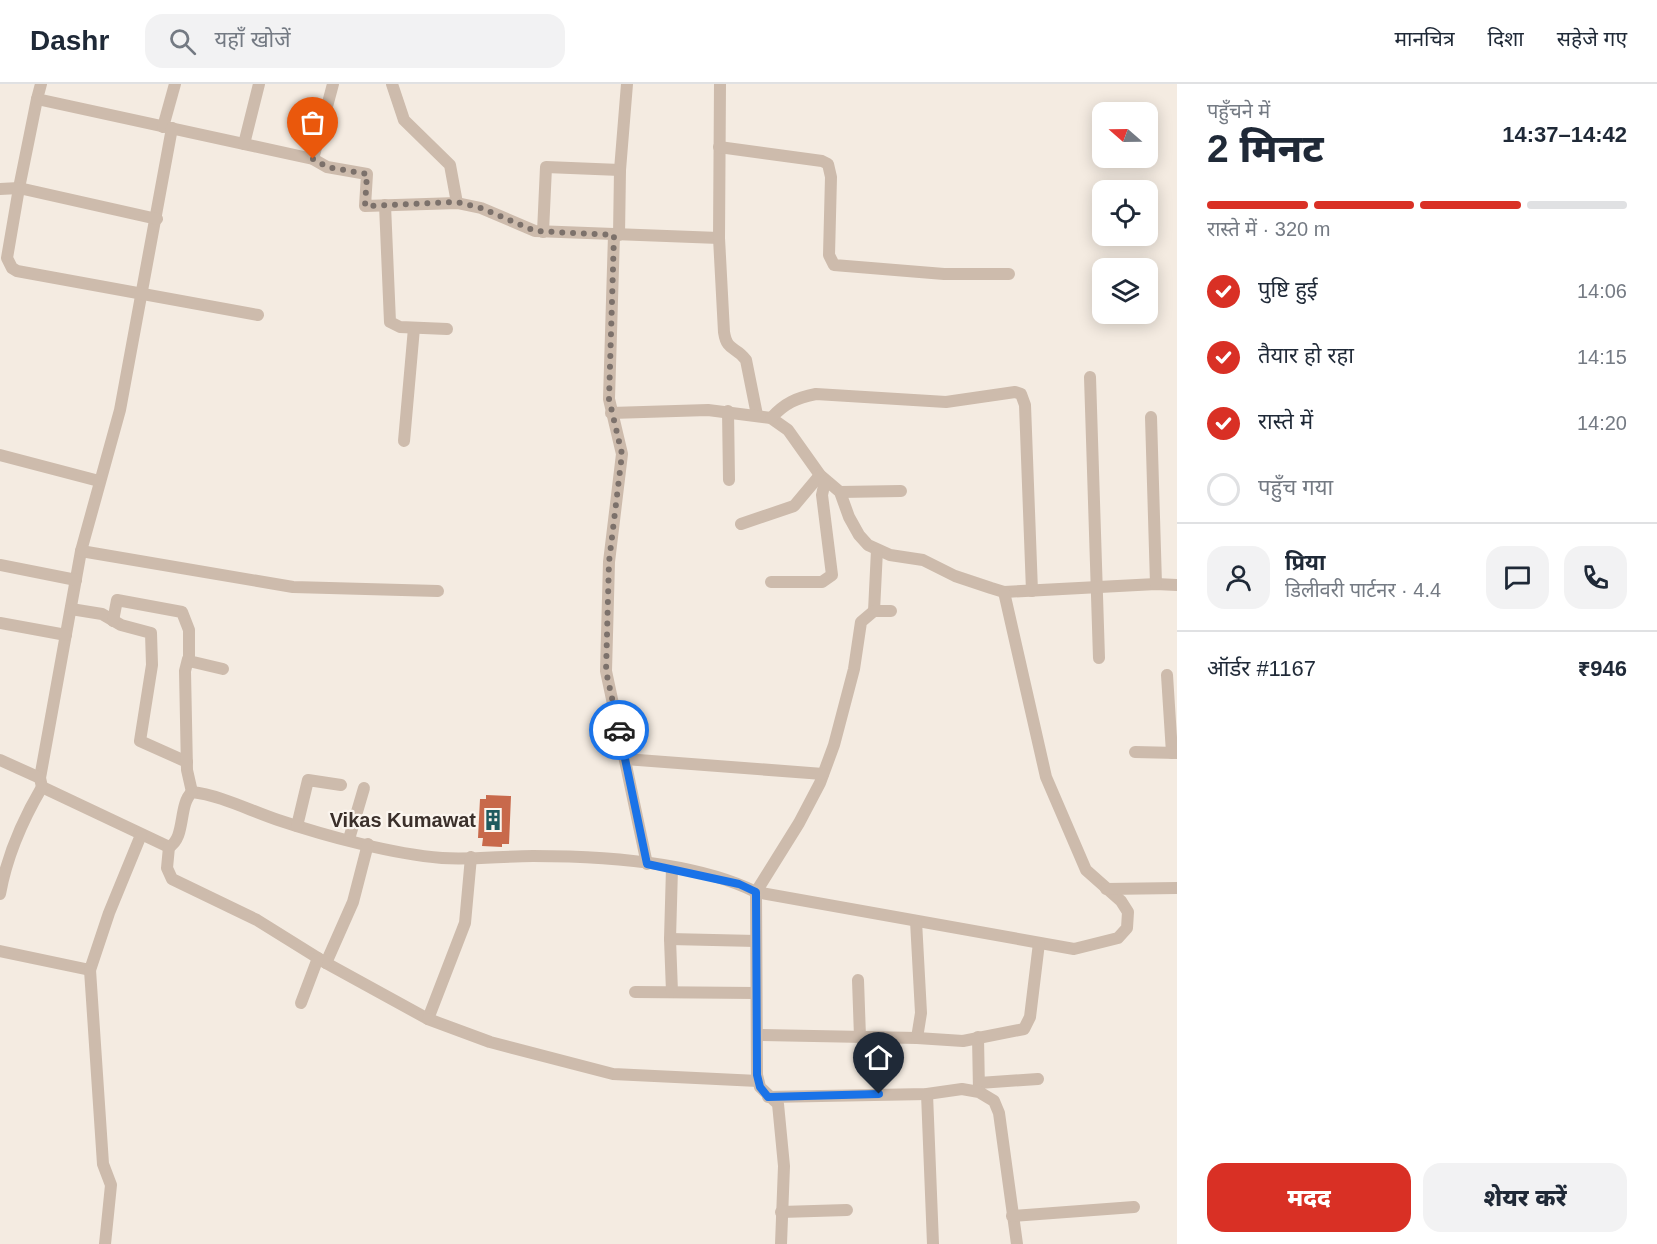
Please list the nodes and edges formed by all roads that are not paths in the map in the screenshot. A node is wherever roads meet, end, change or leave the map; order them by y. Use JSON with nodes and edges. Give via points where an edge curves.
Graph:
{"nodes":[{"id":1,"x":42,"y":84,"type":"edge"},
{"id":2,"x":175,"y":84,"type":"edge"},
{"id":3,"x":259,"y":84,"type":"edge"},
{"id":4,"x":333,"y":84,"type":"edge"},
{"id":5,"x":392,"y":84,"type":"edge"},
{"id":6,"x":627,"y":84,"type":"edge"},
{"id":7,"x":720,"y":84,"type":"edge"},
{"id":8,"x":37,"y":99,"type":"junction"},
{"id":9,"x":168,"y":128,"type":"junction"},
{"id":10,"x":244,"y":144,"type":"junction"},
{"id":11,"x":719,"y":147,"type":"junction"},
{"id":12,"x":313,"y":159,"type":"junction"},
{"id":13,"x":620,"y":170,"type":"junction"},
{"id":14,"x":20,"y":188,"type":"junction"},
{"id":15,"x":0,"y":189,"type":"edge"},
{"id":16,"x":457,"y":202,"type":"junction"},
{"id":17,"x":385,"y":205,"type":"junction"},
{"id":18,"x":157,"y":219,"type":"junction"},
{"id":19,"x":543,"y":232,"type":"junction"},
{"id":20,"x":617,"y":235,"type":"junction"},
{"id":21,"x":719,"y":238,"type":"junction"},
{"id":22,"x":1009,"y":274,"type":"dead end"},
{"id":23,"x":143,"y":294,"type":"junction"},
{"id":24,"x":258,"y":315,"type":"dead end"},
{"id":25,"x":414,"y":328,"type":"junction"},
{"id":26,"x":447,"y":329,"type":"dead end"},
{"id":27,"x":1090,"y":377,"type":"dead end"},
{"id":28,"x":728,"y":411,"type":"junction"},
{"id":29,"x":610,"y":413,"type":"junction"},
{"id":30,"x":757,"y":415,"type":"junction"},
{"id":31,"x":1151,"y":417,"type":"dead end"},
{"id":32,"x":771,"y":418,"type":"junction"},
{"id":33,"x":404,"y":441,"type":"dead end"},
{"id":34,"x":0,"y":455,"type":"edge"},
{"id":35,"x":823,"y":478,"type":"junction"},
{"id":36,"x":729,"y":480,"type":"dead end"},
{"id":37,"x":99,"y":482,"type":"junction"},
{"id":38,"x":901,"y":491,"type":"dead end"},
{"id":39,"x":840,"y":492,"type":"junction"},
{"id":40,"x":741,"y":524,"type":"dead end"},
{"id":41,"x":877,"y":550,"type":"junction"},
{"id":42,"x":81,"y":551,"type":"junction"},
{"id":43,"x":0,"y":565,"type":"edge"},
{"id":44,"x":76,"y":580,"type":"junction"},
{"id":45,"x":771,"y":582,"type":"dead end"},
{"id":46,"x":1156,"y":584,"type":"junction"},
{"id":47,"x":1177,"y":585,"type":"edge"},
{"id":48,"x":1099,"y":587,"type":"junction"},
{"id":49,"x":438,"y":591,"type":"dead end"},
{"id":50,"x":1032,"y":591,"type":"junction"},
{"id":51,"x":1004,"y":592,"type":"junction"},
{"id":52,"x":71,"y":609,"type":"junction"},
{"id":53,"x":874,"y":611,"type":"junction"},
{"id":54,"x":891,"y":611,"type":"dead end"},
{"id":55,"x":113,"y":621,"type":"junction"},
{"id":56,"x":0,"y":623,"type":"edge"},
{"id":57,"x":66,"y":634,"type":"junction"},
{"id":58,"x":1100,"y":658,"type":"dead end"},
{"id":59,"x":188,"y":659,"type":"junction"},
{"id":60,"x":223,"y":669,"type":"dead end"},
{"id":61,"x":1167,"y":675,"type":"dead end"},
{"id":62,"x":1135,"y":752,"type":"dead end"},
{"id":63,"x":1174,"y":753,"type":"edge"},
{"id":64,"x":625,"y":759,"type":"junction"},
{"id":65,"x":0,"y":760,"type":"edge"},
{"id":66,"x":187,"y":762,"type":"junction"},
{"id":67,"x":823,"y":774,"type":"junction"},
{"id":68,"x":41,"y":782,"type":"junction"},
{"id":69,"x":341,"y":785,"type":"dead end"},
{"id":70,"x":364,"y":788,"type":"dead end"},
{"id":71,"x":192,"y":792,"type":"junction"},
{"id":72,"x":297,"y":826,"type":"junction"},
{"id":73,"x":141,"y":835,"type":"junction"},
{"id":74,"x":349,"y":839,"type":"junction"},
{"id":75,"x":368,"y":844,"type":"junction"},
{"id":76,"x":169,"y":847,"type":"junction"},
{"id":77,"x":471,"y":857,"type":"junction"},
{"id":78,"x":647,"y":864,"type":"junction"},
{"id":79,"x":672,"y":868,"type":"junction"},
{"id":80,"x":1106,"y":888,"type":"junction"},
{"id":81,"x":1177,"y":888,"type":"edge"},
{"id":82,"x":756,"y":892,"type":"junction"},
{"id":83,"x":0,"y":894,"type":"edge"},
{"id":84,"x":916,"y":921,"type":"junction"},
{"id":85,"x":670,"y":939,"type":"junction"},
{"id":86,"x":756,"y":942,"type":"junction"},
{"id":87,"x":1039,"y":944,"type":"junction"},
{"id":88,"x":0,"y":951,"type":"edge"},
{"id":89,"x":322,"y":960,"type":"junction"},
{"id":90,"x":90,"y":970,"type":"junction"},
{"id":91,"x":858,"y":980,"type":"dead end"},
{"id":92,"x":635,"y":992,"type":"dead end"},
{"id":93,"x":672,"y":992,"type":"junction"},
{"id":94,"x":756,"y":993,"type":"junction"},
{"id":95,"x":301,"y":1003,"type":"dead end"},
{"id":96,"x":428,"y":1019,"type":"junction"},
{"id":97,"x":757,"y":1035,"type":"junction"},
{"id":98,"x":860,"y":1037,"type":"junction"},
{"id":99,"x":978,"y":1037,"type":"junction"},
{"id":100,"x":917,"y":1038,"type":"junction"},
{"id":101,"x":1038,"y":1078,"type":"dead end"},
{"id":102,"x":759,"y":1081,"type":"junction"},
{"id":103,"x":979,"y":1088,"type":"junction"},
{"id":104,"x":927,"y":1094,"type":"junction"},
{"id":105,"x":768,"y":1097,"type":"junction"},
{"id":106,"x":1134,"y":1207,"type":"dead end"},
{"id":107,"x":847,"y":1210,"type":"dead end"},
{"id":108,"x":781,"y":1212,"type":"junction"},
{"id":109,"x":1012,"y":1216,"type":"junction"},
{"id":110,"x":105,"y":1244,"type":"edge"},
{"id":111,"x":781,"y":1244,"type":"edge"},
{"id":112,"x":933,"y":1244,"type":"edge"},
{"id":113,"x":1017,"y":1244,"type":"edge"}],
"edges":[{"from":1,"to":8,"type":"street"},
{"from":2,"to":9,"type":"street"},
{"from":3,"to":10,"type":"street"},
{"from":4,"to":12,"type":"street"},
{"from":5,"to":16,"type":"street","via":[[404,120],[450,165]]},
{"from":6,"to":13,"type":"street"},
{"from":7,"to":11,"type":"street"},
{"from":8,"to":9,"type":"street"},
{"from":8,"to":14,"type":"street"},
{"from":9,"to":10,"type":"street"},
{"from":9,"to":18,"type":"street"},
{"from":10,"to":12,"type":"street"},
{"from":11,"to":21,"type":"street"},
{"from":11,"to":22,"type":"street","via":[[828,164],[829,255],[834,265]]},
{"from":12,"to":17,"type":"street","via":[[327,167],[367,174],[365,206]]},
{"from":13,"to":19,"type":"street","via":[[546,167]]},
{"from":13,"to":20,"type":"street"},
{"from":14,"to":15,"type":"street"},
{"from":14,"to":18,"type":"street"},
{"from":14,"to":23,"type":"street","via":[[7,258],[12,268]]},
{"from":16,"to":17,"type":"street"},
{"from":16,"to":19,"type":"street"},
{"from":17,"to":25,"type":"street","via":[[388,317],[394,326]]},
{"from":18,"to":23,"type":"street"},
{"from":19,"to":20,"type":"street"},
{"from":20,"to":21,"type":"street"},
{"from":20,"to":29,"type":"street","via":[[608,356]]},
{"from":21,"to":30,"type":"street","via":[[725,343],[746,360]]},
{"from":23,"to":24,"type":"street"},
{"from":23,"to":37,"type":"street","via":[[120,410]]},
{"from":25,"to":26,"type":"street"},
{"from":25,"to":33,"type":"street"},
{"from":27,"to":48,"type":"street"},
{"from":28,"to":29,"type":"street"},
{"from":28,"to":30,"type":"street"},
{"from":28,"to":36,"type":"street"},
{"from":29,"to":64,"type":"street","via":[[622,454],[609,562],[606,671]]},
{"from":30,"to":32,"type":"street"},
{"from":31,"to":46,"type":"street"},
{"from":32,"to":35,"type":"street","via":[[788,430]]},
{"from":32,"to":50,"type":"street","via":[[790,401],[816,394],[946,402],[1021,394],[1025,405]]},
{"from":34,"to":37,"type":"street"},
{"from":35,"to":39,"type":"street"},
{"from":35,"to":40,"type":"street","via":[[794,506]]},
{"from":35,"to":45,"type":"street","via":[[832,575],[822,582]]},
{"from":37,"to":42,"type":"street"},
{"from":38,"to":39,"type":"street"},
{"from":39,"to":41,"type":"street","via":[[859,535]]},
{"from":41,"to":51,"type":"street","via":[[923,560],[955,576]]},
{"from":41,"to":53,"type":"street"},
{"from":42,"to":44,"type":"street"},
{"from":42,"to":49,"type":"street","via":[[293,586]]},
{"from":43,"to":44,"type":"street"},
{"from":44,"to":52,"type":"street"},
{"from":46,"to":47,"type":"street"},
{"from":46,"to":48,"type":"street"},
{"from":48,"to":50,"type":"street"},
{"from":48,"to":58,"type":"street"},
{"from":50,"to":51,"type":"street"},
{"from":51,"to":80,"type":"street","via":[[1046,777],[1086,870]]},
{"from":52,"to":55,"type":"street","via":[[102,614]]},
{"from":52,"to":57,"type":"street"},
{"from":53,"to":54,"type":"street"},
{"from":53,"to":67,"type":"street","via":[[861,622],[854,669]]},
{"from":55,"to":59,"type":"street","via":[[117,600],[182,612],[189,630]]},
{"from":55,"to":66,"type":"street","via":[[147,630],[151,636],[151,677],[141,743]]},
{"from":56,"to":57,"type":"street"},
{"from":57,"to":68,"type":"street"},
{"from":59,"to":60,"type":"street","via":[[194,664]]},
{"from":59,"to":66,"type":"street"},
{"from":61,"to":63,"type":"street"},
{"from":62,"to":63,"type":"street"},
{"from":64,"to":67,"type":"street"},
{"from":64,"to":78,"type":"street"},
{"from":65,"to":68,"type":"street"},
{"from":66,"to":71,"type":"street"},
{"from":67,"to":82,"type":"street","via":[[800,824]]},
{"from":68,"to":73,"type":"street"},
{"from":68,"to":83,"type":"street","via":[[22,820]]},
{"from":69,"to":72,"type":"street","via":[[308,780]]},
{"from":70,"to":74,"type":"street"},
{"from":71,"to":72,"type":"street"},
{"from":71,"to":76,"type":"street","via":[[177,837]]},
{"from":72,"to":74,"type":"street"},
{"from":73,"to":76,"type":"street"},
{"from":73,"to":90,"type":"street"},
{"from":74,"to":75,"type":"street"},
{"from":75,"to":77,"type":"street","via":[[442,858]]},
{"from":75,"to":89,"type":"street","via":[[352,902]]},
{"from":76,"to":89,"type":"street","via":[[167,868],[172,879],[257,920]]},
{"from":77,"to":78,"type":"street","via":[[613,859]]},
{"from":77,"to":96,"type":"street","via":[[465,923]]},
{"from":78,"to":79,"type":"street"},
{"from":79,"to":82,"type":"street","via":[[739,884]]},
{"from":79,"to":85,"type":"street"},
{"from":80,"to":81,"type":"street"},
{"from":80,"to":87,"type":"street","via":[[1128,912],[1127,928],[1118,938],[1074,949]]},
{"from":82,"to":84,"type":"street"},
{"from":82,"to":86,"type":"street"},
{"from":84,"to":87,"type":"street"},
{"from":84,"to":100,"type":"street","via":[[921,1013]]},
{"from":85,"to":86,"type":"street"},
{"from":85,"to":93,"type":"street"},
{"from":86,"to":94,"type":"street"},
{"from":87,"to":99,"type":"street","via":[[1030,1017],[1024,1029]]},
{"from":88,"to":90,"type":"street"},
{"from":89,"to":95,"type":"street"},
{"from":89,"to":96,"type":"street"},
{"from":90,"to":110,"type":"street","via":[[103,1164],[111,1185]]},
{"from":91,"to":98,"type":"street"},
{"from":92,"to":93,"type":"street"},
{"from":93,"to":94,"type":"street"},
{"from":94,"to":97,"type":"street"},
{"from":96,"to":102,"type":"street","via":[[490,1042],[613,1074]]},
{"from":97,"to":98,"type":"street"},
{"from":97,"to":102,"type":"street"},
{"from":98,"to":100,"type":"street"},
{"from":99,"to":100,"type":"street","via":[[963,1041]]},
{"from":99,"to":103,"type":"street"},
{"from":101,"to":103,"type":"street"},
{"from":102,"to":105,"type":"street"},
{"from":103,"to":104,"type":"street"},
{"from":103,"to":109,"type":"street","via":[[994,1101],[999,1113]]},
{"from":104,"to":105,"type":"street"},
{"from":104,"to":112,"type":"street"},
{"from":105,"to":108,"type":"street","via":[[778,1104],[780,1118],[784,1166]]},
{"from":106,"to":109,"type":"street"},
{"from":107,"to":108,"type":"street"},
{"from":108,"to":111,"type":"street"},
{"from":109,"to":113,"type":"street"}]}
